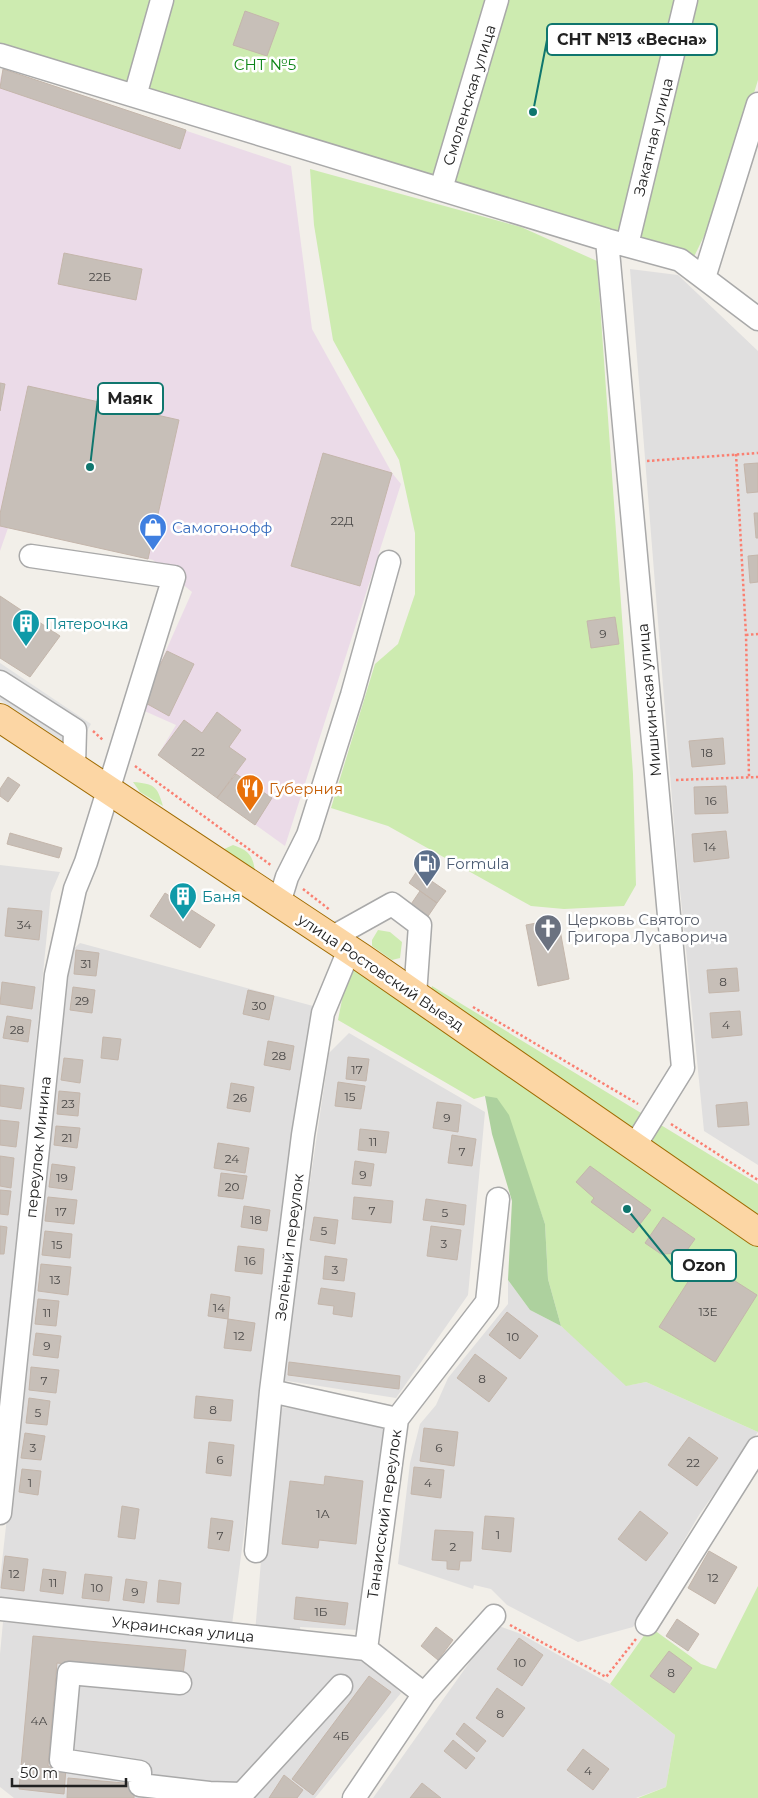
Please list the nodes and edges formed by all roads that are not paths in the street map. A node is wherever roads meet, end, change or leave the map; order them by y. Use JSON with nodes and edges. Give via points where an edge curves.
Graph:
{"nodes":[{"id":1,"x":162,"y":0,"type":"edge"},
{"id":2,"x":497,"y":0,"type":"edge"},
{"id":3,"x":686,"y":0,"type":"edge"},
{"id":4,"x":0,"y":55,"type":"edge"},
{"id":5,"x":134,"y":96,"type":"junction"},
{"id":6,"x":758,"y":104,"type":"edge"},
{"id":7,"x":440,"y":189,"type":"junction"},
{"id":8,"x":617,"y":243,"type":"junction"},
{"id":9,"x":704,"y":278,"type":"junction"},
{"id":10,"x":758,"y":319,"type":"edge"},
{"id":11,"x":31,"y":556,"type":"dead end"},
{"id":12,"x":389,"y":562,"type":"dead end"},
{"id":13,"x":0,"y":682,"type":"edge"},
{"id":14,"x":0,"y":718,"type":"edge"},
{"id":15,"x":74,"y":766,"type":"junction"},
{"id":16,"x":108,"y":788,"type":"junction"},
{"id":17,"x":279,"y":903,"type":"junction"},
{"id":18,"x":340,"y":944,"type":"junction"},
{"id":19,"x":415,"y":995,"type":"junction"},
{"id":20,"x":634,"y":1147,"type":"junction"},
{"id":21,"x":498,"y":1199,"type":"dead end"},
{"id":22,"x":758,"y":1232,"type":"edge"},
{"id":23,"x":270,"y":1391,"type":"junction"},
{"id":24,"x":397,"y":1419,"type":"junction"},
{"id":25,"x":758,"y":1448,"type":"edge"},
{"id":26,"x":0,"y":1513,"type":"edge"},
{"id":27,"x":256,"y":1551,"type":"dead end"},
{"id":28,"x":0,"y":1609,"type":"edge"},
{"id":29,"x":494,"y":1616,"type":"road end"},
{"id":30,"x":647,"y":1624,"type":"road end"},
{"id":31,"x":366,"y":1648,"type":"junction"},
{"id":32,"x":180,"y":1683,"type":"dead end"},
{"id":33,"x":341,"y":1686,"type":"dead end"},
{"id":34,"x":424,"y":1694,"type":"junction"},
{"id":35,"x":209,"y":1795,"type":"edge"},
{"id":36,"x":354,"y":1798,"type":"edge"}],
"edges":[{"from":1,"to":5,"type":"street"},
{"from":2,"to":7,"type":"street","name":"Смоленская улица"},
{"from":3,"to":8,"type":"street","name":"Закатная улица"},
{"from":4,"to":5,"type":"street"},
{"from":5,"to":7,"type":"street"},
{"from":6,"to":9,"type":"street"},
{"from":7,"to":8,"type":"street"},
{"from":8,"to":9,"type":"street","via":[[680,260]]},
{"from":8,"to":20,"type":"street","name":"Мишкинская улица","via":[[628,462],[683,1068]]},
{"from":9,"to":10,"type":"street"},
{"from":11,"to":16,"type":"street","name":"переулок Минина","via":[[174,577]]},
{"from":12,"to":17,"type":"street","via":[[352,696],[308,835],[287,877]]},
{"from":13,"to":15,"type":"street","via":[[75,730]]},
{"from":14,"to":15,"type":"main road","name":"улица Ростовский Выезд"},
{"from":15,"to":16,"type":"main road","name":"улица Ростовский Выезд"},
{"from":16,"to":17,"type":"main road","name":"улица Ростовский Выезд"},
{"from":16,"to":26,"type":"street","name":"переулок Минина","via":[[75,889],[56,976]]},
{"from":17,"to":18,"type":"main road","name":"улица Ростовский Выезд"},
{"from":18,"to":19,"type":"main road","name":"улица Ростовский Выезд"},
{"from":18,"to":19,"type":"street","via":[[392,904],[420,925]]},
{"from":18,"to":23,"type":"street","name":"Зелёный переулок","via":[[323,1013],[303,1135]]},
{"from":19,"to":20,"type":"main road","name":"улица Ростовский Выезд"},
{"from":20,"to":22,"type":"main road","name":"улица Ростовский Выезд"},
{"from":21,"to":24,"type":"street","name":"Танаисский переулок","via":[[487,1302]]},
{"from":23,"to":24,"type":"street"},
{"from":23,"to":27,"type":"street","name":"Зелёный переулок"},
{"from":24,"to":31,"type":"street","name":"Танаисский переулок"},
{"from":25,"to":30,"type":"street"},
{"from":28,"to":31,"type":"street","name":"Украинская улица"},
{"from":29,"to":34,"type":"street"},
{"from":31,"to":34,"type":"street"},
{"from":32,"to":35,"type":"street","via":[[69,1673],[61,1760],[140,1772],[140,1785]]},
{"from":33,"to":35,"type":"street","via":[[242,1794]]},
{"from":34,"to":36,"type":"street"}]}
